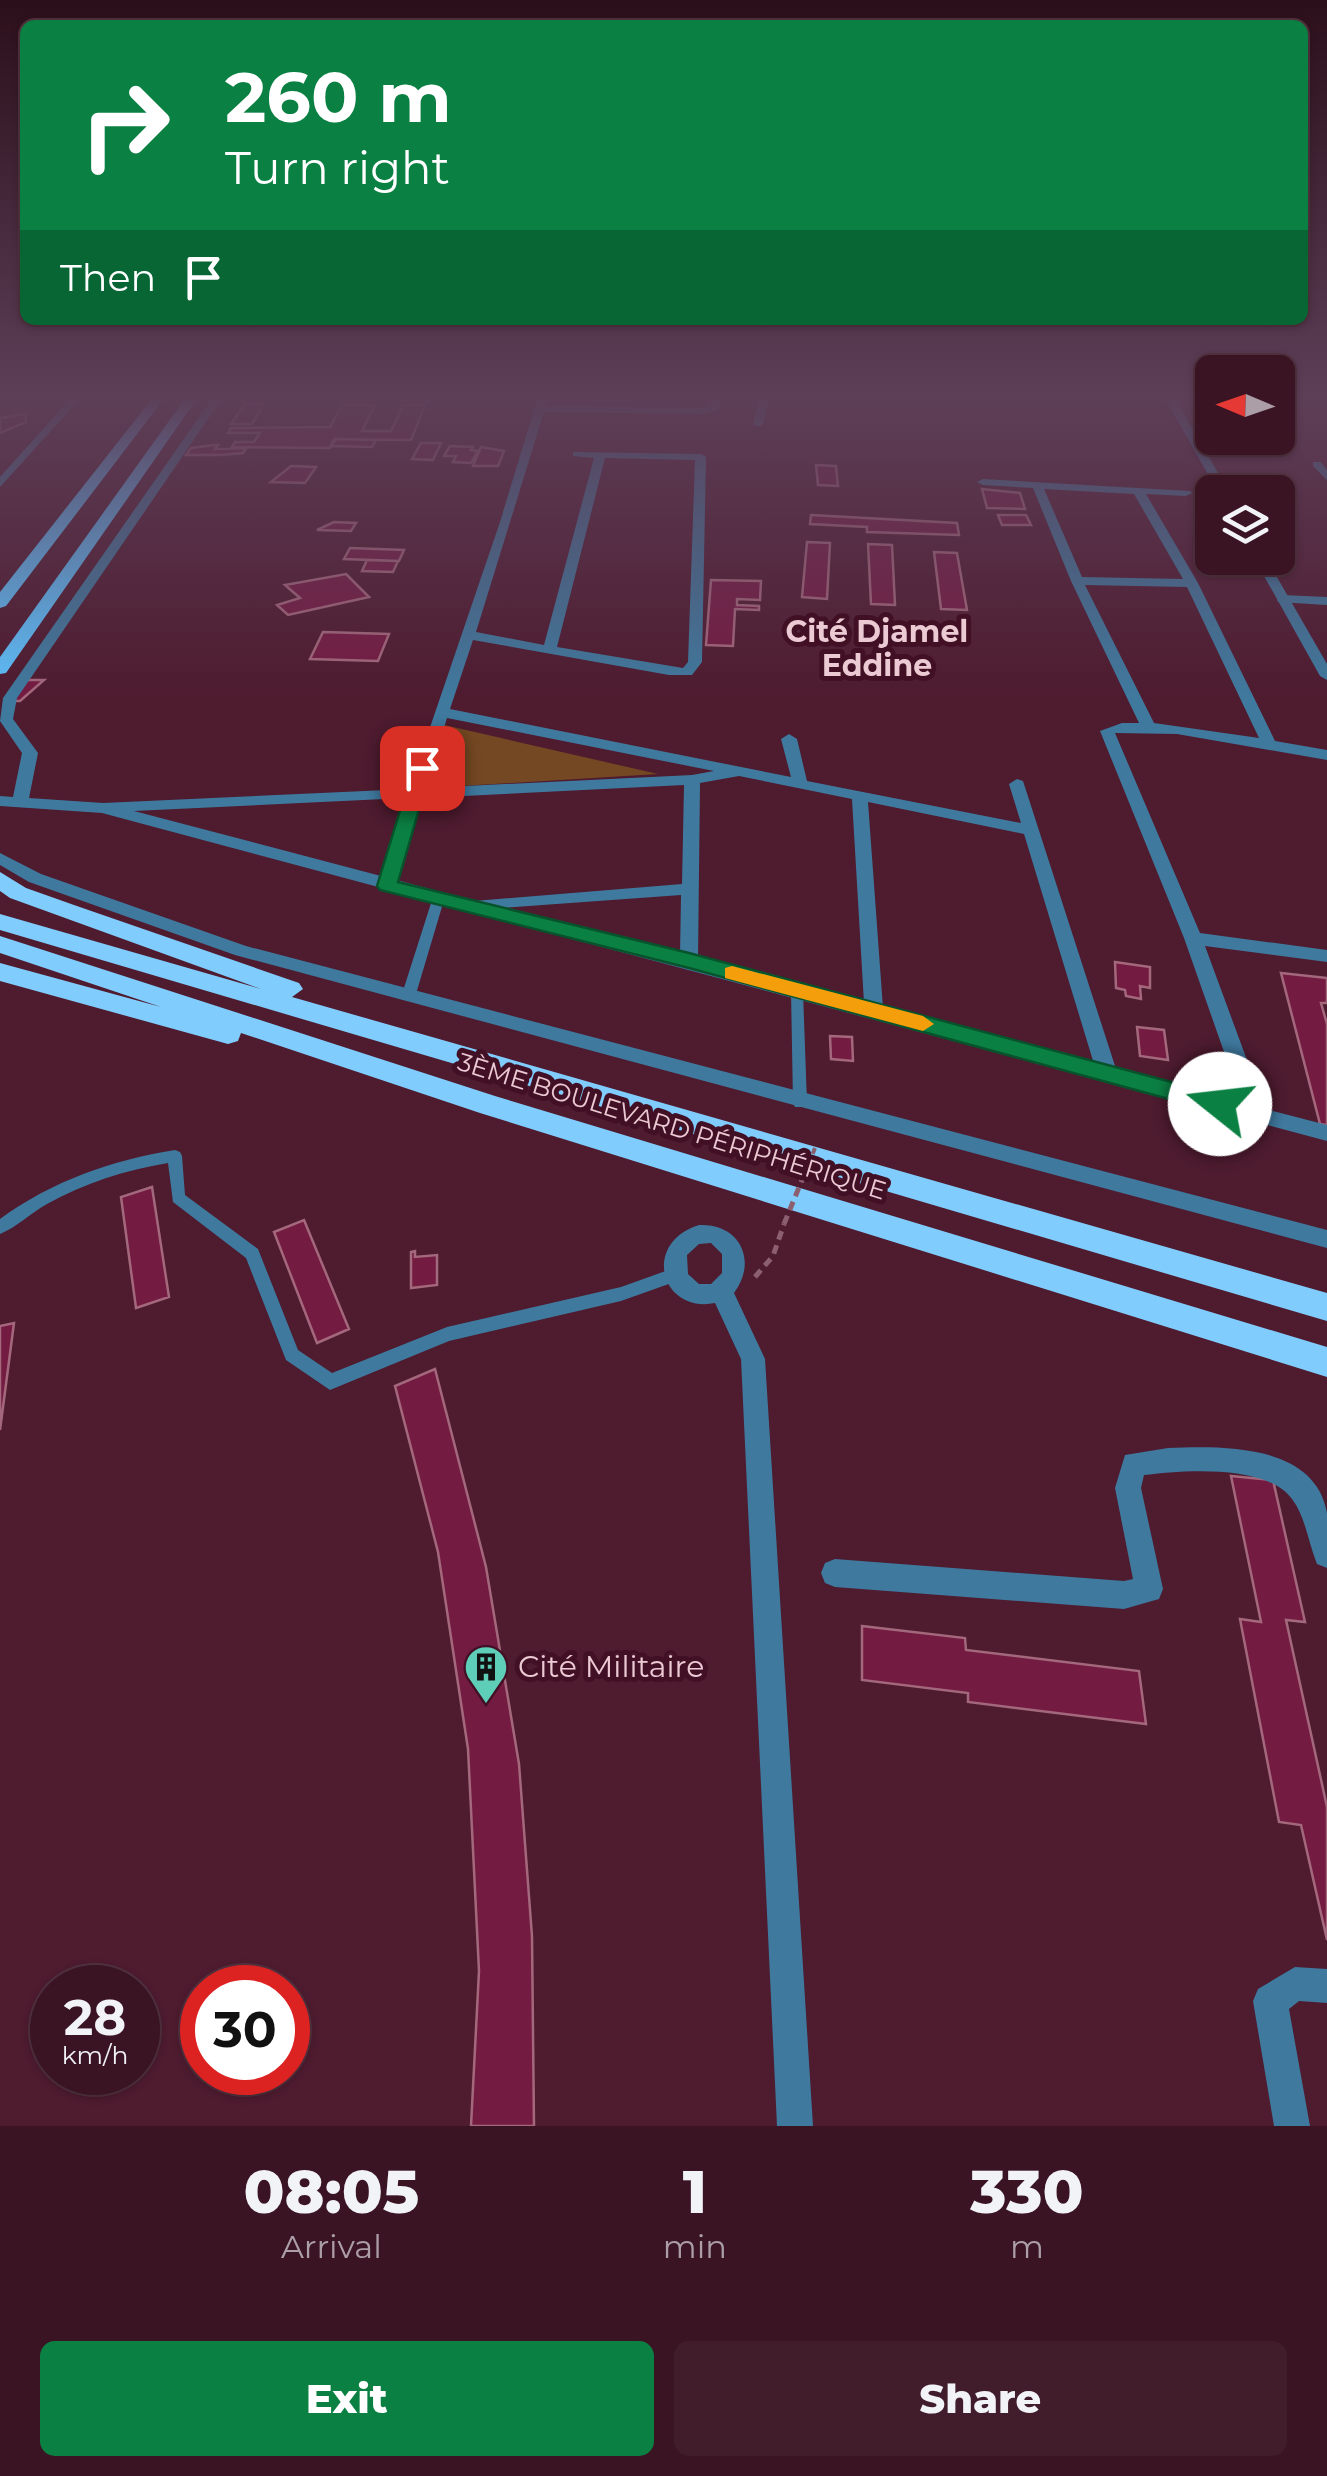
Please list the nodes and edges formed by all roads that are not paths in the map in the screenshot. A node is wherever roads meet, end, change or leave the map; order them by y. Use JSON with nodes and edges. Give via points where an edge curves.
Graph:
{"nodes":[{"id":1,"x":80,"y":499,"type":"edge"},
{"id":2,"x":120,"y":499,"type":"edge"},
{"id":3,"x":146,"y":499,"type":"edge"},
{"id":4,"x":515,"y":499,"type":"edge"},
{"id":5,"x":588,"y":499,"type":"edge"},
{"id":6,"x":700,"y":499,"type":"edge"},
{"id":7,"x":1043,"y":499,"type":"edge"},
{"id":8,"x":1143,"y":499,"type":"edge"},
{"id":9,"x":1269,"y":575,"type":"edge"},
{"id":10,"x":1077,"y":581,"type":"junction"},
{"id":11,"x":1192,"y":583,"type":"junction"},
{"id":12,"x":1283,"y":600,"type":"junction"},
{"id":13,"x":1327,"y":601,"type":"edge"},
{"id":14,"x":0,"y":603,"type":"edge"},
{"id":15,"x":468,"y":635,"type":"junction"},
{"id":16,"x":550,"y":648,"type":"junction"},
{"id":17,"x":0,"y":669,"type":"edge"},
{"id":18,"x":1327,"y":676,"type":"edge"},
{"id":19,"x":20,"y":677,"type":"junction"},
{"id":20,"x":0,"y":678,"type":"edge"},
{"id":21,"x":441,"y":712,"type":"junction"},
{"id":22,"x":1148,"y":726,"type":"junction"},
{"id":23,"x":790,"y":740,"type":"dead end"},
{"id":24,"x":1270,"y":746,"type":"junction"},
{"id":25,"x":1327,"y":755,"type":"edge"},
{"id":26,"x":736,"y":772,"type":"junction"},
{"id":27,"x":692,"y":780,"type":"junction"},
{"id":28,"x":800,"y":784,"type":"junction"},
{"id":29,"x":1017,"y":784,"type":"dead end"},
{"id":30,"x":412,"y":796,"type":"junction"},
{"id":31,"x":860,"y":798,"type":"junction"},
{"id":32,"x":0,"y":801,"type":"edge"},
{"id":33,"x":20,"y":802,"type":"junction"},
{"id":34,"x":104,"y":808,"type":"junction"},
{"id":35,"x":1030,"y":830,"type":"junction"},
{"id":36,"x":0,"y":858,"type":"edge"},
{"id":37,"x":0,"y":879,"type":"edge"},
{"id":38,"x":387,"y":886,"type":"junction"},
{"id":39,"x":692,"y":889,"type":"junction"},
{"id":40,"x":438,"y":900,"type":"junction"},
{"id":41,"x":460,"y":906,"type":"junction"},
{"id":42,"x":0,"y":922,"type":"edge"},
{"id":43,"x":1193,"y":938,"type":"junction"},
{"id":44,"x":0,"y":944,"type":"edge"},
{"id":45,"x":241,"y":951,"type":"junction"},
{"id":46,"x":1327,"y":956,"type":"edge"},
{"id":47,"x":689,"y":960,"type":"junction"},
{"id":48,"x":0,"y":972,"type":"edge"},
{"id":49,"x":797,"y":992,"type":"junction"},
{"id":50,"x":410,"y":994,"type":"junction"},
{"id":51,"x":317,"y":1000,"type":"junction"},
{"id":52,"x":874,"y":1011,"type":"junction"},
{"id":53,"x":376,"y":1031,"type":"junction"},
{"id":54,"x":1107,"y":1072,"type":"junction"},
{"id":55,"x":800,"y":1103,"type":"junction"},
{"id":56,"x":490,"y":1105,"type":"junction"},
{"id":57,"x":1257,"y":1114,"type":"junction"},
{"id":58,"x":1327,"y":1133,"type":"edge"},
{"id":59,"x":0,"y":1228,"type":"edge"},
{"id":60,"x":1327,"y":1239,"type":"edge"},
{"id":61,"x":674,"y":1275,"type":"junction"},
{"id":62,"x":721,"y":1289,"type":"junction"},
{"id":63,"x":1327,"y":1307,"type":"edge"},
{"id":64,"x":1327,"y":1362,"type":"edge"},
{"id":65,"x":1323,"y":1525,"type":"edge"},
{"id":66,"x":1327,"y":1554,"type":"edge"},
{"id":67,"x":836,"y":1573,"type":"dead end"},
{"id":68,"x":1327,"y":1986,"type":"edge"},
{"id":69,"x":795,"y":2126,"type":"edge"},
{"id":70,"x":1292,"y":2126,"type":"edge"}],
"edges":[{"from":1,"to":14,"type":"main road"},
{"from":2,"to":17,"type":"main road"},
{"from":3,"to":19,"type":"street"},
{"from":4,"to":15,"type":"street"},
{"from":5,"to":16,"type":"street"},
{"from":6,"to":16,"type":"street","via":[[695,662],[687,672]]},
{"from":7,"to":10,"type":"street"},
{"from":8,"to":11,"type":"street"},
{"from":9,"to":12,"type":"street"},
{"from":10,"to":11,"type":"street"},
{"from":10,"to":22,"type":"street"},
{"from":11,"to":24,"type":"street"},
{"from":12,"to":13,"type":"street"},
{"from":12,"to":18,"type":"street"},
{"from":15,"to":16,"type":"street"},
{"from":15,"to":21,"type":"street"},
{"from":19,"to":20,"type":"main road"},
{"from":19,"to":33,"type":"street","via":[[6,719],[30,753]]},
{"from":21,"to":26,"type":"street"},
{"from":21,"to":30,"type":"street"},
{"from":22,"to":24,"type":"street"},
{"from":22,"to":43,"type":"street","via":[[1115,726],[1106,734]]},
{"from":23,"to":28,"type":"street"},
{"from":24,"to":25,"type":"street"},
{"from":26,"to":27,"type":"street"},
{"from":26,"to":28,"type":"street"},
{"from":27,"to":30,"type":"street"},
{"from":27,"to":39,"type":"street"},
{"from":28,"to":31,"type":"street"},
{"from":29,"to":35,"type":"street"},
{"from":30,"to":34,"type":"street"},
{"from":30,"to":38,"type":"street"},
{"from":31,"to":35,"type":"street"},
{"from":31,"to":52,"type":"street"},
{"from":32,"to":33,"type":"street"},
{"from":33,"to":34,"type":"street"},
{"from":34,"to":38,"type":"street"},
{"from":35,"to":54,"type":"street"},
{"from":36,"to":45,"type":"street","via":[[35,878]]},
{"from":37,"to":51,"type":"highway","via":[[34,898]]},
{"from":38,"to":40,"type":"street"},
{"from":39,"to":41,"type":"street"},
{"from":39,"to":47,"type":"street"},
{"from":40,"to":41,"type":"street"},
{"from":40,"to":50,"type":"lane"},
{"from":41,"to":47,"type":"street"},
{"from":42,"to":53,"type":"highway","name":"3ÈME BOULEVARD PÉRIPHÉRIQUE"},
{"from":43,"to":46,"type":"street"},
{"from":43,"to":57,"type":"street"},
{"from":44,"to":56,"type":"highway","name":"3ÈME BOULEVARD PÉRIPHÉRIQUE"},
{"from":45,"to":50,"type":"street"},
{"from":45,"to":51,"type":"highway"},
{"from":47,"to":49,"type":"street"},
{"from":48,"to":56,"type":"highway"},
{"from":49,"to":52,"type":"street"},
{"from":49,"to":55,"type":"lane"},
{"from":50,"to":55,"type":"street"},
{"from":51,"to":53,"type":"highway"},
{"from":52,"to":54,"type":"street"},
{"from":53,"to":63,"type":"highway","name":"3ÈME BOULEVARD PÉRIPHÉRIQUE"},
{"from":54,"to":57,"type":"street"},
{"from":55,"to":60,"type":"street"},
{"from":56,"to":64,"type":"highway","name":"3ÈME BOULEVARD PÉRIPHÉRIQUE"},
{"from":57,"to":58,"type":"street"},
{"from":59,"to":61,"type":"lane","via":[[28,1205],[128,1162],[175,1156],[178,1198],[252,1254],[292,1355],[330,1382],[447,1334],[621,1294]]},
{"from":61,"to":62,"type":"street","via":[[697,1292]]},
{"from":61,"to":62,"type":"street","via":[[678,1248],[696,1237],[718,1238],[731,1248],[738,1267]]},
{"from":62,"to":69,"type":"street","via":[[753,1359]]},
{"from":65,"to":66,"type":"street"},
{"from":65,"to":67,"type":"street","via":[[1292,1478],[1270,1466],[1159,1458],[1134,1464],[1128,1488],[1149,1589],[1124,1596]]},
{"from":68,"to":70,"type":"street","via":[[1296,1984],[1270,2001]]}]}
